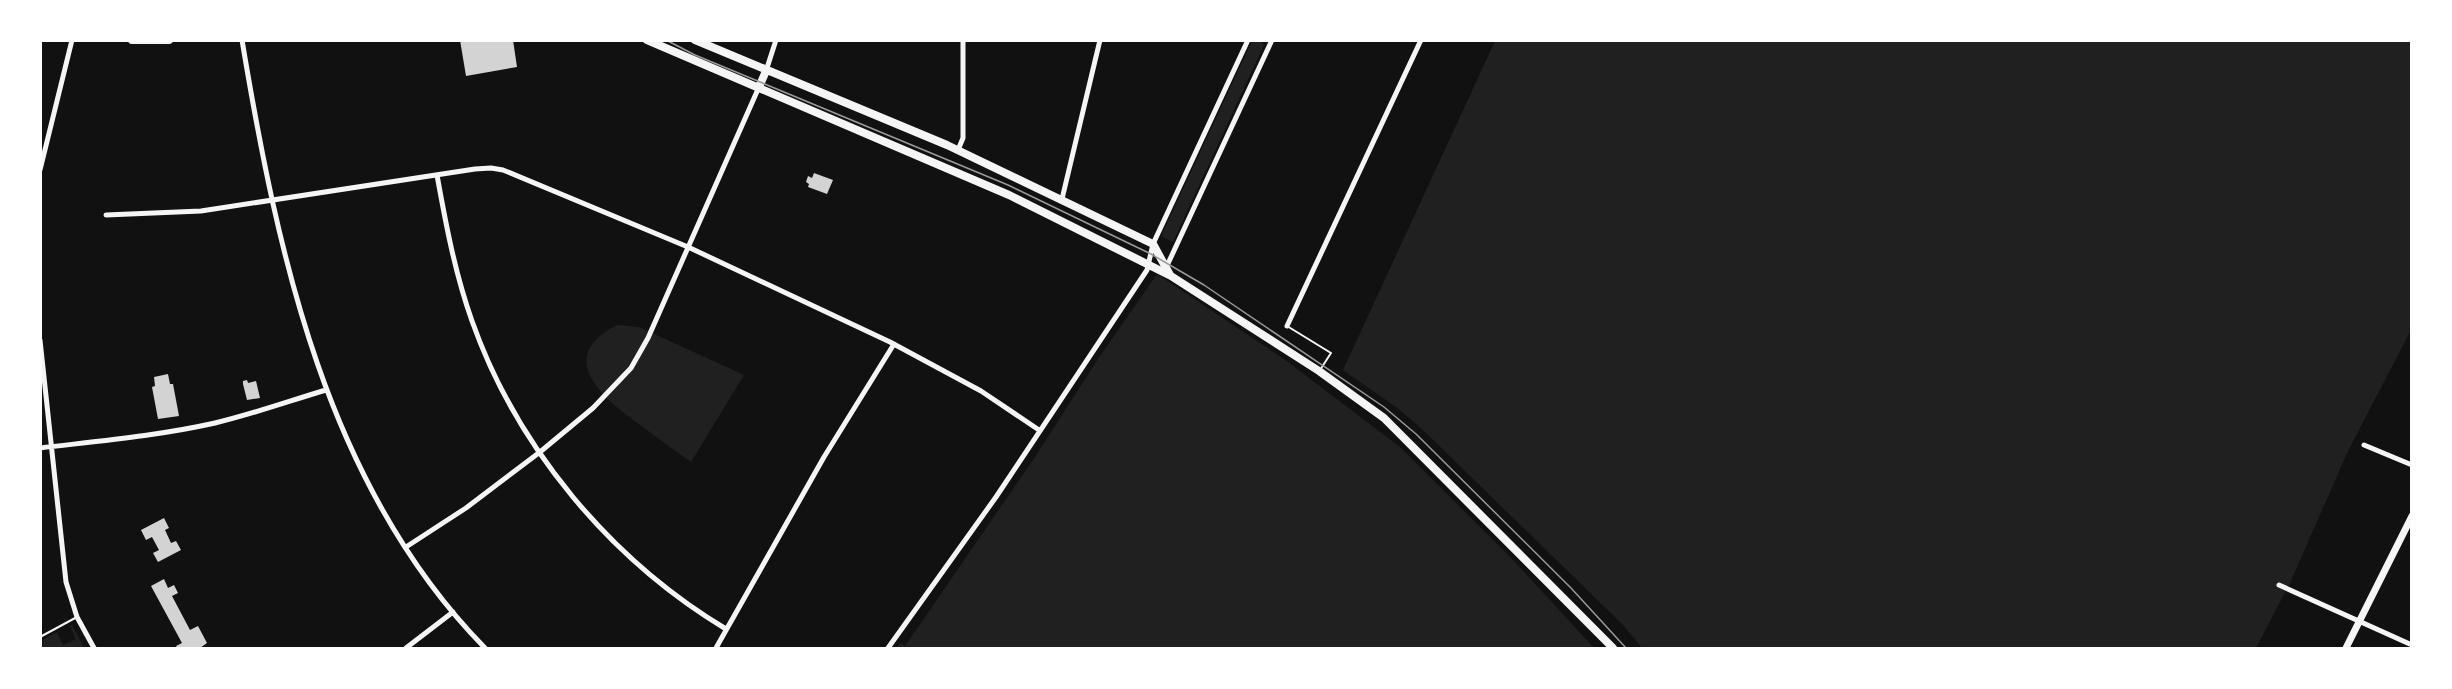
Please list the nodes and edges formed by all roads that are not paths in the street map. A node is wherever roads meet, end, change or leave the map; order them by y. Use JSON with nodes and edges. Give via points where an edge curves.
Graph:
{"nodes":[{"id":1,"x":72,"y":40,"type":"edge"},
{"id":2,"x":132,"y":40,"type":"edge"},
{"id":3,"x":169,"y":40,"type":"edge"},
{"id":4,"x":242,"y":40,"type":"edge"},
{"id":5,"x":647,"y":40,"type":"edge"},
{"id":6,"x":695,"y":40,"type":"edge"},
{"id":7,"x":776,"y":40,"type":"edge"},
{"id":8,"x":963,"y":40,"type":"edge"},
{"id":9,"x":1100,"y":40,"type":"edge"},
{"id":10,"x":1248,"y":40,"type":"edge"},
{"id":11,"x":1272,"y":40,"type":"edge"},
{"id":12,"x":1421,"y":40,"type":"edge"},
{"id":13,"x":766,"y":71,"type":"junction"},
{"id":14,"x":759,"y":87,"type":"junction"},
{"id":15,"x":958,"y":150,"type":"junction"},
{"id":16,"x":40,"y":170,"type":"edge"},
{"id":17,"x":436,"y":175,"type":"junction"},
{"id":18,"x":1062,"y":199,"type":"junction"},
{"id":19,"x":272,"y":201,"type":"junction"},
{"id":20,"x":106,"y":215,"type":"dead end"},
{"id":21,"x":1153,"y":244,"type":"junction"},
{"id":22,"x":688,"y":247,"type":"junction"},
{"id":23,"x":1148,"y":264,"type":"junction"},
{"id":24,"x":1167,"y":272,"type":"junction"},
{"id":25,"x":1287,"y":326,"type":"joint"},
{"id":26,"x":40,"y":340,"type":"edge"},
{"id":27,"x":894,"y":344,"type":"junction"},
{"id":28,"x":1319,"y":372,"type":"junction"},
{"id":29,"x":326,"y":390,"type":"junction"},
{"id":30,"x":1039,"y":430,"type":"junction"},
{"id":31,"x":2364,"y":445,"type":"dead end"},
{"id":32,"x":51,"y":446,"type":"junction"},
{"id":33,"x":40,"y":448,"type":"edge"},
{"id":34,"x":540,"y":452,"type":"junction"},
{"id":35,"x":2412,"y":465,"type":"edge"},
{"id":36,"x":2412,"y":516,"type":"edge"},
{"id":37,"x":406,"y":547,"type":"junction"},
{"id":38,"x":2279,"y":585,"type":"dead end"},
{"id":39,"x":453,"y":612,"type":"junction"},
{"id":40,"x":77,"y":617,"type":"junction"},
{"id":41,"x":2359,"y":621,"type":"junction"},
{"id":42,"x":726,"y":629,"type":"junction"},
{"id":43,"x":40,"y":637,"type":"edge"},
{"id":44,"x":2412,"y":645,"type":"edge"},
{"id":45,"x":94,"y":648,"type":"edge"},
{"id":46,"x":406,"y":648,"type":"edge"},
{"id":47,"x":485,"y":648,"type":"edge"},
{"id":48,"x":716,"y":648,"type":"edge"},
{"id":49,"x":888,"y":648,"type":"edge"},
{"id":50,"x":1613,"y":648,"type":"edge"},
{"id":51,"x":2346,"y":648,"type":"edge"}],
"edges":[{"from":1,"to":16,"type":"street"},
{"from":2,"to":3,"type":"main road"},
{"from":4,"to":19,"type":"street"},
{"from":5,"to":14,"type":"main road"},
{"from":6,"to":13,"type":"main road"},
{"from":7,"to":13,"type":"street"},
{"from":8,"to":15,"type":"street","via":[[963,138]]},
{"from":9,"to":18,"type":"street"},
{"from":10,"to":21,"type":"street"},
{"from":11,"to":24,"type":"street"},
{"from":12,"to":25,"type":"street"},
{"from":13,"to":14,"type":"main road"},
{"from":13,"to":15,"type":"main road"},
{"from":14,"to":22,"type":"street"},
{"from":14,"to":23,"type":"main road","via":[[1009,195]]},
{"from":15,"to":18,"type":"main road"},
{"from":17,"to":19,"type":"street"},
{"from":17,"to":22,"type":"street","via":[[503,170]]},
{"from":17,"to":34,"type":"street","via":[[450,249],[473,324],[501,385]]},
{"from":18,"to":21,"type":"main road"},
{"from":19,"to":20,"type":"street","via":[[192,212]]},
{"from":19,"to":29,"type":"street"},
{"from":21,"to":23,"type":"street"},
{"from":21,"to":24,"type":"main road"},
{"from":22,"to":27,"type":"street"},
{"from":22,"to":34,"type":"street","via":[[631,368],[600,401]]},
{"from":23,"to":24,"type":"main road"},
{"from":23,"to":30,"type":"street"},
{"from":24,"to":28,"type":"main road"},
{"from":25,"to":28,"type":"lane","via":[[1331,352]]},
{"from":26,"to":32,"type":"street"},
{"from":27,"to":30,"type":"street","via":[[981,390]]},
{"from":27,"to":42,"type":"street"},
{"from":28,"to":50,"type":"main road","via":[[1363,401],[1406,437]]},
{"from":29,"to":32,"type":"street","via":[[213,423],[151,435]]},
{"from":29,"to":37,"type":"street","via":[[361,468]]},
{"from":30,"to":49,"type":"street"},
{"from":31,"to":35,"type":"street"},
{"from":32,"to":33,"type":"street"},
{"from":32,"to":40,"type":"street","via":[[62,561]]},
{"from":34,"to":37,"type":"street"},
{"from":34,"to":42,"type":"street","via":[[578,504],[624,552],[671,592]]},
{"from":36,"to":41,"type":"street"},
{"from":37,"to":39,"type":"street"},
{"from":38,"to":41,"type":"street"},
{"from":39,"to":46,"type":"street"},
{"from":39,"to":47,"type":"street"},
{"from":40,"to":43,"type":"lane"},
{"from":40,"to":45,"type":"street"},
{"from":41,"to":44,"type":"street"},
{"from":41,"to":51,"type":"street"},
{"from":42,"to":48,"type":"street"}]}
